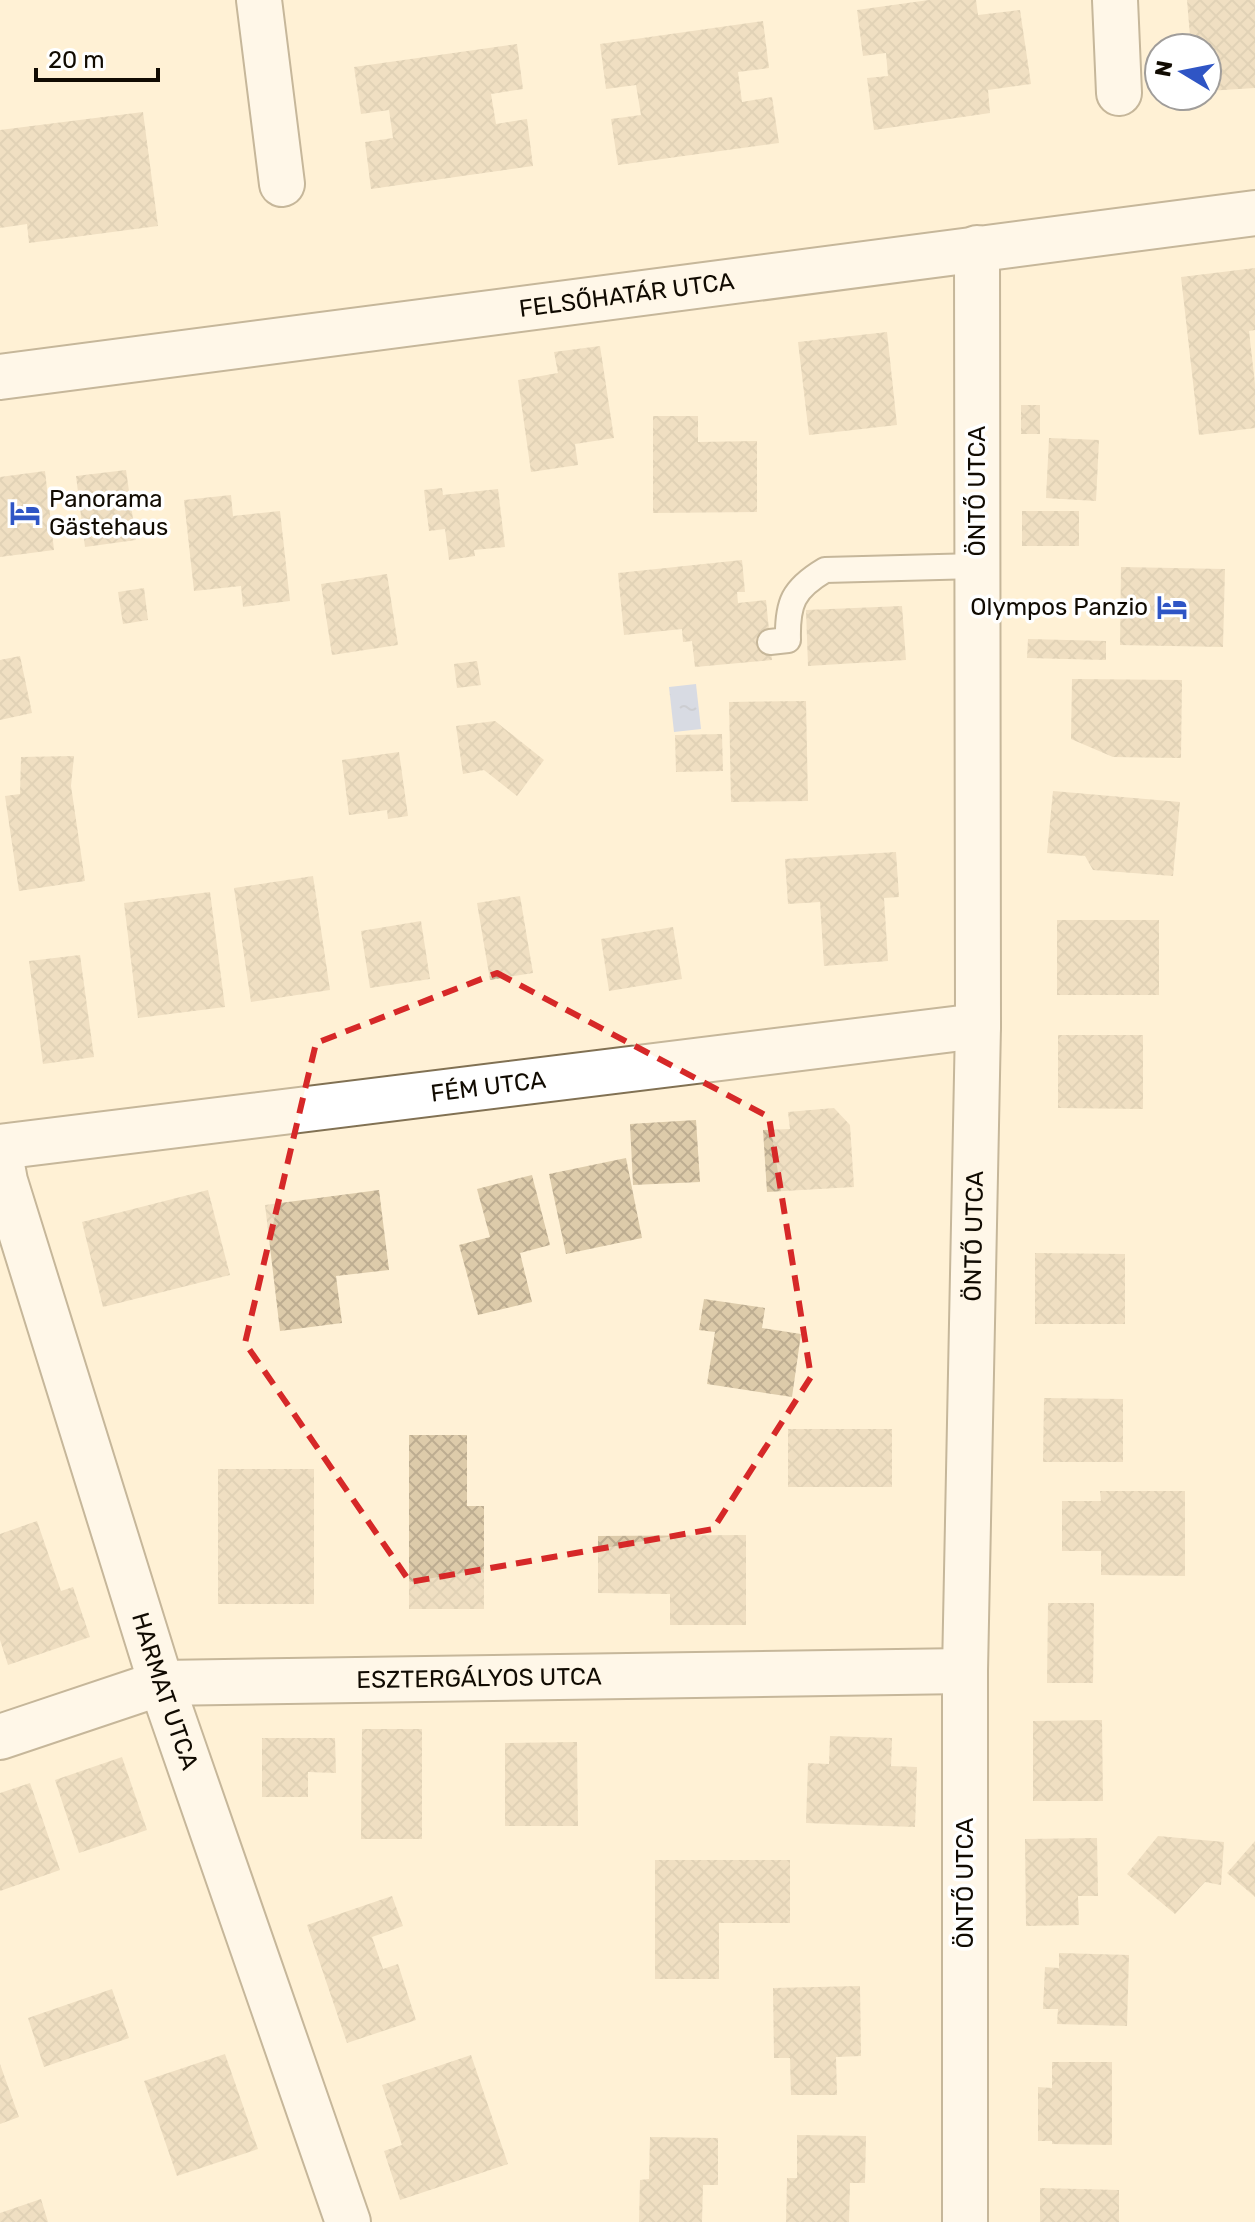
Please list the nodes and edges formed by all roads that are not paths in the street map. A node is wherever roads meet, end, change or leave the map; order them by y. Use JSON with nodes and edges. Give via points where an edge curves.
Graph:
{"nodes":[{"id":1,"x":259,"y":0,"type":"edge"},
{"id":2,"x":1115,"y":0,"type":"edge"},
{"id":3,"x":1119,"y":93,"type":"dead end"},
{"id":4,"x":282,"y":184,"type":"dead end"},
{"id":5,"x":1255,"y":213,"type":"edge"},
{"id":6,"x":977,"y":248,"type":"junction"},
{"id":7,"x":0,"y":377,"type":"edge"},
{"id":8,"x":977,"y":566,"type":"junction"},
{"id":9,"x":770,"y":642,"type":"dead end"},
{"id":10,"x":978,"y":1026,"type":"junction"},
{"id":11,"x":0,"y":1147,"type":"edge"},
{"id":12,"x":0,"y":1154,"type":"edge"},
{"id":13,"x":965,"y":1671,"type":"junction"},
{"id":14,"x":161,"y":1683,"type":"junction"},
{"id":15,"x":0,"y":1737,"type":"edge"},
{"id":16,"x":348,"y":2222,"type":"edge"},
{"id":17,"x":965,"y":2222,"type":"edge"}],
"edges":[{"from":1,"to":4,"type":"street"},
{"from":2,"to":3,"type":"street"},
{"from":5,"to":6,"type":"street","name":"FELSŐHATÁR UTCA"},
{"from":6,"to":7,"type":"street","name":"FELSŐHATÁR UTCA"},
{"from":6,"to":8,"type":"street","name":"ÖNTŐ UTCA"},
{"from":8,"to":9,"type":"lane","via":[[825,570],[794,594],[787,615],[788,640]]},
{"from":8,"to":10,"type":"street","name":"ÖNTŐ UTCA"},
{"from":10,"to":11,"type":"street","name":"FÉM UTCA"},
{"from":10,"to":13,"type":"street","name":"ÖNTŐ UTCA"},
{"from":12,"to":14,"type":"street","name":"HARMAT UTCA"},
{"from":13,"to":14,"type":"street","name":"ESZTERGÁLYOS UTCA"},
{"from":13,"to":17,"type":"street","name":"ÖNTŐ UTCA"},
{"from":14,"to":15,"type":"street","name":"ESZTERGÁLYOS UTCA"},
{"from":14,"to":16,"type":"street","name":"HARMAT UTCA"}]}
